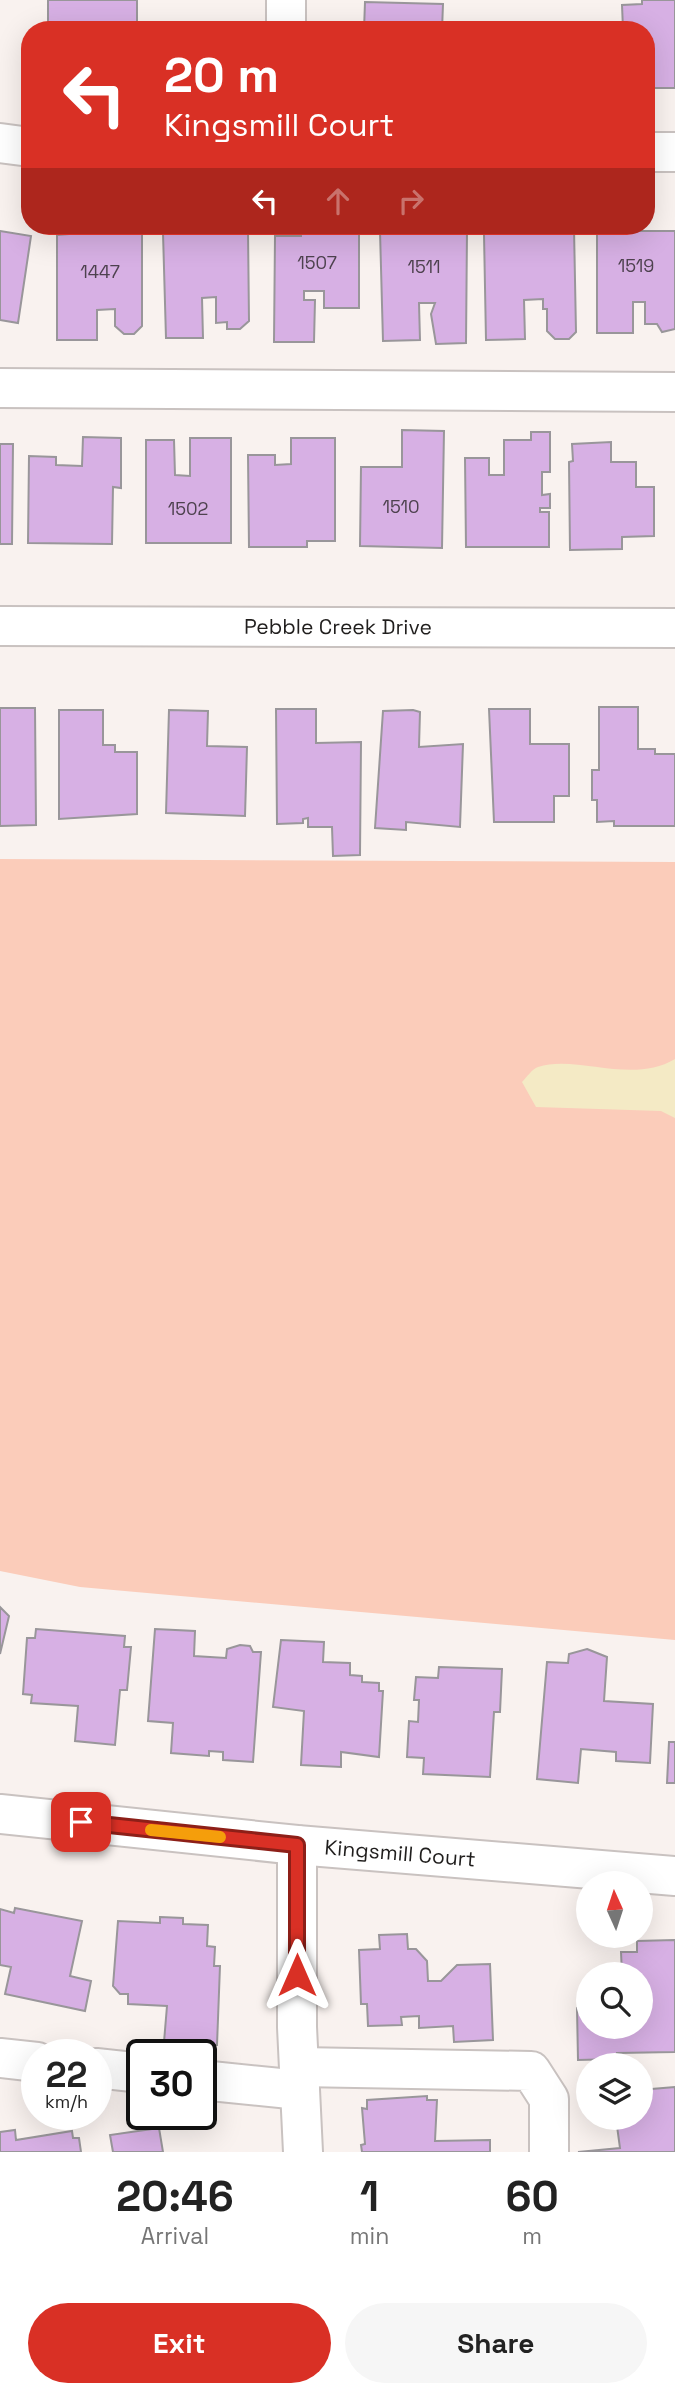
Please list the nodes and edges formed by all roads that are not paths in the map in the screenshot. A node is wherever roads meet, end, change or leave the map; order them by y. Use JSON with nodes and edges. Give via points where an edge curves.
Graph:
{"nodes":[{"id":1,"x":286,"y":0,"type":"edge"},
{"id":2,"x":286,"y":21,"type":"edge"},
{"id":3,"x":0,"y":143,"type":"edge"},
{"id":4,"x":21,"y":146,"type":"edge"},
{"id":5,"x":655,"y":152,"type":"edge"},
{"id":6,"x":675,"y":152,"type":"edge"},
{"id":7,"x":0,"y":388,"type":"edge"},
{"id":8,"x":675,"y":392,"type":"edge"},
{"id":9,"x":0,"y":626,"type":"edge"},
{"id":10,"x":675,"y":628,"type":"edge"},
{"id":11,"x":0,"y":1814,"type":"edge"},
{"id":12,"x":297,"y":1845,"type":"junction"},
{"id":13,"x":675,"y":1875,"type":"edge"},
{"id":14,"x":0,"y":2058,"type":"edge"},
{"id":15,"x":21,"y":2060,"type":"edge"},
{"id":16,"x":299,"y":2079,"type":"junction"},
{"id":17,"x":217,"y":2080,"type":"edge"},
{"id":18,"x":303,"y":2152,"type":"edge"},
{"id":19,"x":550,"y":2152,"type":"edge"}],
"edges":[{"from":1,"to":2,"type":"street"},
{"from":3,"to":4,"type":"street"},
{"from":5,"to":6,"type":"street"},
{"from":7,"to":8,"type":"street"},
{"from":9,"to":10,"type":"street","name":"Pebble Creek Drive"},
{"from":11,"to":12,"type":"street","name":"Kingsmill Court"},
{"from":12,"to":13,"type":"street","name":"Kingsmill Court"},
{"from":12,"to":16,"type":"street"},
{"from":14,"to":15,"type":"street"},
{"from":16,"to":17,"type":"street"},
{"from":16,"to":18,"type":"street"},
{"from":16,"to":19,"type":"street","via":[[531,2071],[549,2099]]}]}
